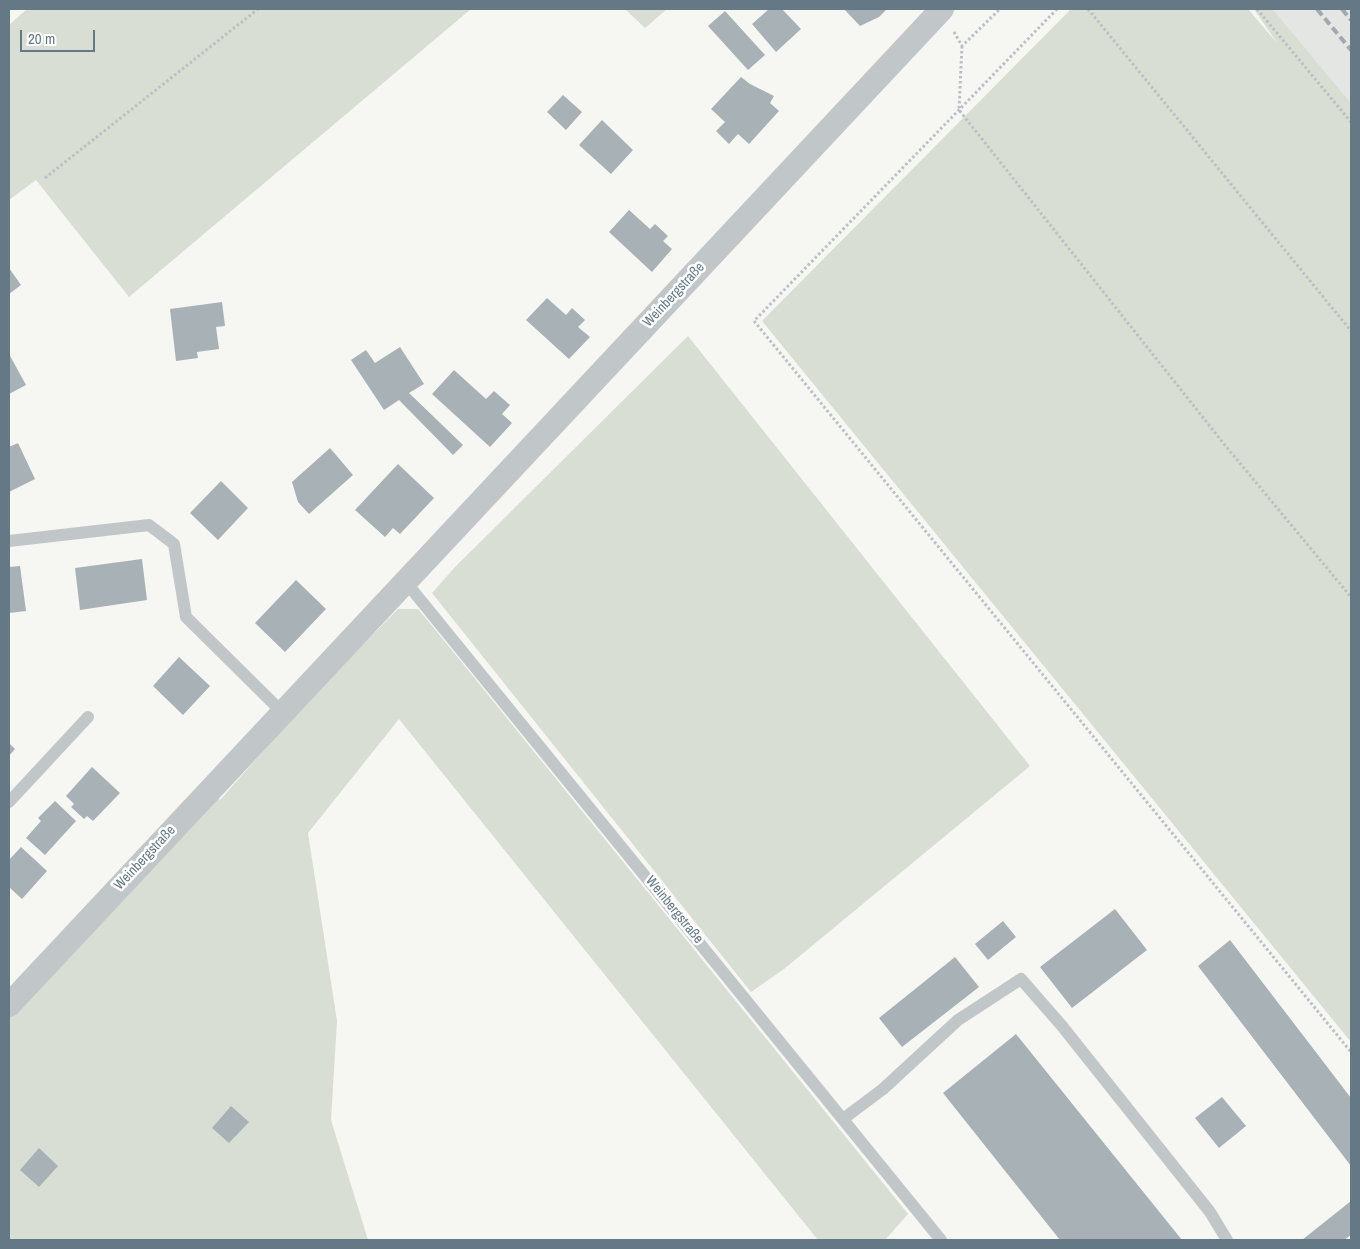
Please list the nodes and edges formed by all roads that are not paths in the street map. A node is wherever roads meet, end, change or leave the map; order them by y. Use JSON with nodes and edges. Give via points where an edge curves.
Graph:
{"nodes":[{"id":1,"x":935,"y":11,"type":"edge"},
{"id":2,"x":9,"y":541,"type":"edge"},
{"id":3,"x":405,"y":581,"type":"junction"},
{"id":4,"x":282,"y":712,"type":"junction"},
{"id":5,"x":88,"y":717,"type":"dead end"},
{"id":6,"x":9,"y":802,"type":"edge"},
{"id":7,"x":9,"y":1005,"type":"edge"},
{"id":8,"x":843,"y":1119,"type":"junction"},
{"id":9,"x":941,"y":1240,"type":"edge"},
{"id":10,"x":1227,"y":1240,"type":"edge"}],
"edges":[{"from":1,"to":3,"type":"street","name":"Weinbergstraße"},
{"from":2,"to":4,"type":"lane","via":[[149,525],[174,544],[186,617]]},
{"from":3,"to":4,"type":"street","name":"Weinbergstraße"},
{"from":3,"to":8,"type":"lane","name":"Weinbergstraße"},
{"from":4,"to":7,"type":"street","name":"Weinbergstraße"},
{"from":5,"to":6,"type":"lane"},
{"from":8,"to":9,"type":"lane","name":"Weinbergstraße"},
{"from":8,"to":10,"type":"lane","via":[[883,1089],[958,1020],[1021,979],[1210,1212]]}]}
